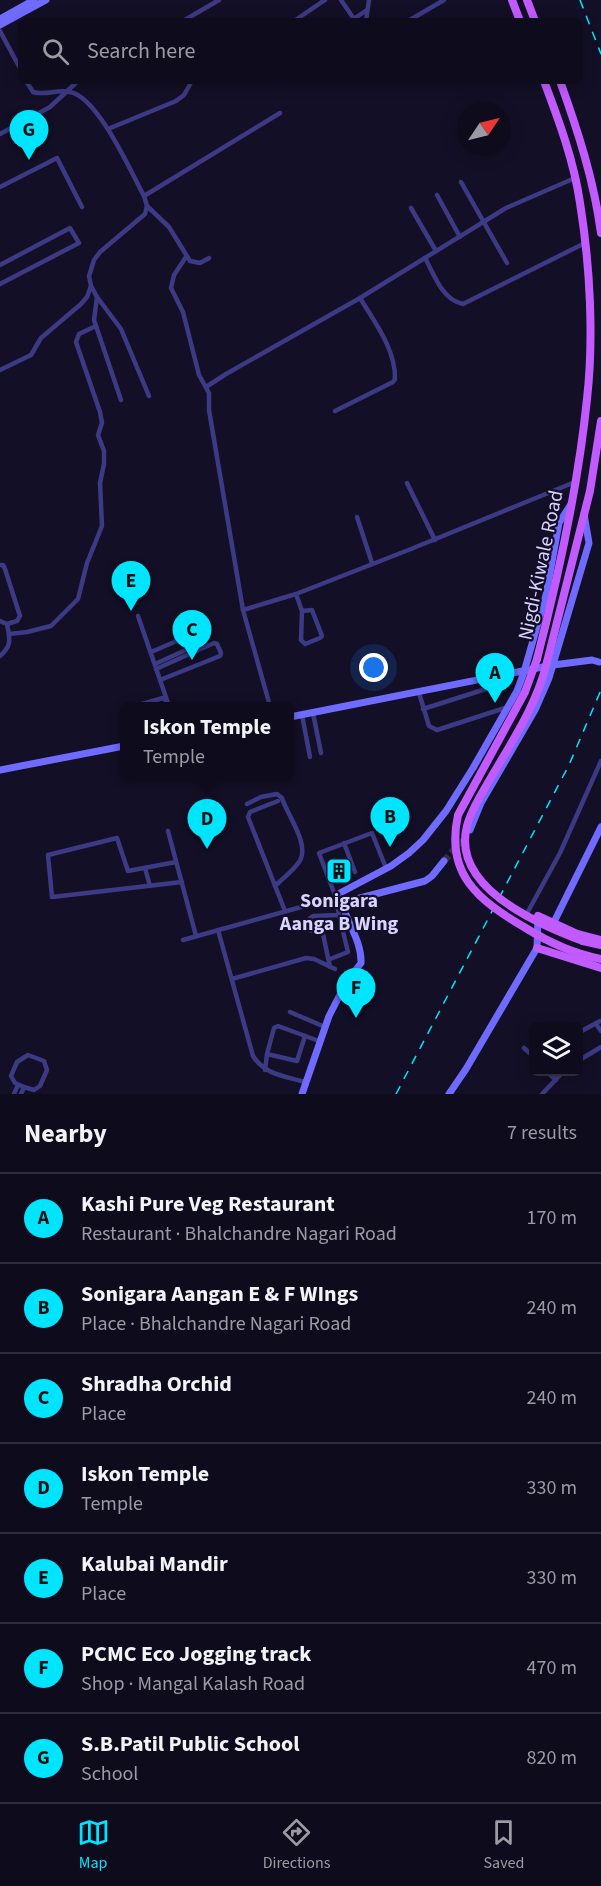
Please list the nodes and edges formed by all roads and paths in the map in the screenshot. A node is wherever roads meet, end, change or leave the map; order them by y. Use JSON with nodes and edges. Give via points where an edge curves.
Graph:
{"nodes":[{"id":1,"x":34,"y":0,"type":"edge"},
{"id":2,"x":46,"y":0,"type":"edge"},
{"id":3,"x":219,"y":0,"type":"edge"},
{"id":4,"x":325,"y":0,"type":"edge"},
{"id":5,"x":341,"y":0,"type":"edge"},
{"id":6,"x":369,"y":0,"type":"edge"},
{"id":7,"x":444,"y":0,"type":"edge"},
{"id":8,"x":512,"y":0,"type":"edge"},
{"id":9,"x":527,"y":0,"type":"edge"},
{"id":10,"x":368,"y":10,"type":"junction"},
{"id":11,"x":1,"y":16,"type":"edge"},
{"id":12,"x":188,"y":18,"type":"edge"},
{"id":13,"x":298,"y":18,"type":"edge"},
{"id":14,"x":351,"y":18,"type":"edge"},
{"id":15,"x":355,"y":18,"type":"edge"},
{"id":16,"x":367,"y":18,"type":"edge"},
{"id":17,"x":413,"y":18,"type":"edge"},
{"id":18,"x":519,"y":18,"type":"edge"},
{"id":19,"x":534,"y":18,"type":"edge"},
{"id":20,"x":0,"y":25,"type":"edge"},
{"id":21,"x":0,"y":31,"type":"edge"},
{"id":22,"x":18,"y":64,"type":"edge"},
{"id":23,"x":28,"y":84,"type":"edge"},
{"id":24,"x":74,"y":84,"type":"edge"},
{"id":25,"x":190,"y":84,"type":"edge"},
{"id":26,"x":545,"y":84,"type":"edge"},
{"id":27,"x":561,"y":84,"type":"edge"},
{"id":28,"x":65,"y":92,"type":"junction"},
{"id":29,"x":280,"y":113,"type":"dead end"},
{"id":30,"x":108,"y":129,"type":"junction"},
{"id":31,"x":0,"y":134,"type":"edge"},
{"id":32,"x":575,"y":178,"type":"junction"},
{"id":33,"x":461,"y":182,"type":"dead end"},
{"id":34,"x":0,"y":187,"type":"edge"},
{"id":35,"x":436,"y":195,"type":"dead end"},
{"id":36,"x":144,"y":196,"type":"junction"},
{"id":37,"x":147,"y":206,"type":"junction"},
{"id":38,"x":82,"y":207,"type":"dead end"},
{"id":39,"x":411,"y":208,"type":"dead end"},
{"id":40,"x":484,"y":222,"type":"junction"},
{"id":41,"x":601,"y":233,"type":"edge"},
{"id":42,"x":460,"y":237,"type":"junction"},
{"id":43,"x":585,"y":243,"type":"junction"},
{"id":44,"x":436,"y":251,"type":"junction"},
{"id":45,"x":186,"y":257,"type":"junction"},
{"id":46,"x":209,"y":258,"type":"dead end"},
{"id":47,"x":425,"y":258,"type":"junction"},
{"id":48,"x":507,"y":263,"type":"dead end"},
{"id":49,"x":0,"y":265,"type":"edge"},
{"id":50,"x":0,"y":284,"type":"edge"},
{"id":51,"x":91,"y":286,"type":"junction"},
{"id":52,"x":97,"y":297,"type":"junction"},
{"id":53,"x":360,"y":298,"type":"junction"},
{"id":54,"x":96,"y":326,"type":"junction"},
{"id":55,"x":0,"y":370,"type":"edge"},
{"id":56,"x":206,"y":387,"type":"junction"},
{"id":57,"x":149,"y":396,"type":"dead end"},
{"id":58,"x":120,"y":400,"type":"dead end"},
{"id":59,"x":335,"y":411,"type":"dead end"},
{"id":60,"x":601,"y":421,"type":"edge"},
{"id":61,"x":575,"y":482,"type":"junction"},
{"id":62,"x":407,"y":483,"type":"dead end"},
{"id":63,"x":572,"y":504,"type":"junction"},
{"id":64,"x":584,"y":513,"type":"junction"},
{"id":65,"x":357,"y":517,"type":"dead end"},
{"id":66,"x":435,"y":540,"type":"junction"},
{"id":67,"x":372,"y":563,"type":"junction"},
{"id":68,"x":0,"y":565,"type":"edge"},
{"id":69,"x":296,"y":594,"type":"junction"},
{"id":70,"x":243,"y":610,"type":"junction"},
{"id":71,"x":302,"y":611,"type":"junction"},
{"id":72,"x":138,"y":616,"type":"dead end"},
{"id":73,"x":0,"y":621,"type":"edge"},
{"id":74,"x":7,"y":624,"type":"junction"},
{"id":75,"x":9,"y":634,"type":"junction"},
{"id":76,"x":158,"y":649,"type":"junction"},
{"id":77,"x":151,"y":652,"type":"junction"},
{"id":78,"x":0,"y":656,"type":"edge"},
{"id":79,"x":599,"y":662,"type":"dead end"},
{"id":80,"x":163,"y":663,"type":"junction"},
{"id":81,"x":553,"y":665,"type":"junction"},
{"id":82,"x":156,"y":666,"type":"junction"},
{"id":83,"x":524,"y":672,"type":"junction"},
{"id":84,"x":169,"y":677,"type":"junction"},
{"id":85,"x":160,"y":680,"type":"junction"},
{"id":86,"x":489,"y":688,"type":"dead end"},
{"id":87,"x":419,"y":693,"type":"junction"},
{"id":88,"x":149,"y":702,"type":"edge"},
{"id":89,"x":167,"y":702,"type":"edge"},
{"id":90,"x":168,"y":702,"type":"edge"},
{"id":91,"x":269,"y":702,"type":"edge"},
{"id":92,"x":508,"y":707,"type":"junction"},
{"id":93,"x":423,"y":709,"type":"junction"},
{"id":94,"x":302,"y":715,"type":"junction"},
{"id":95,"x":294,"y":716,"type":"edge"},
{"id":96,"x":314,"y":717,"type":"junction"},
{"id":97,"x":303,"y":723,"type":"junction"},
{"id":98,"x":120,"y":747,"type":"edge"},
{"id":99,"x":321,"y":753,"type":"dead end"},
{"id":100,"x":310,"y":757,"type":"dead end"},
{"id":101,"x":601,"y":761,"type":"edge"},
{"id":102,"x":0,"y":770,"type":"edge"},
{"id":103,"x":278,"y":801,"type":"dead end"},
{"id":104,"x":247,"y":804,"type":"dead end"},
{"id":105,"x":601,"y":827,"type":"edge"},
{"id":106,"x":470,"y":830,"type":"tunnel mouth"},
{"id":107,"x":168,"y":831,"type":"dead end"},
{"id":108,"x":344,"y":843,"type":"junction"},
{"id":109,"x":444,"y":861,"type":"tunnel mouth"},
{"id":110,"x":176,"y":862,"type":"junction"},
{"id":111,"x":145,"y":868,"type":"junction"},
{"id":112,"x":386,"y":868,"type":"junction"},
{"id":113,"x":355,"y":872,"type":"dead end"},
{"id":114,"x":182,"y":882,"type":"junction"},
{"id":115,"x":150,"y":886,"type":"junction"},
{"id":116,"x":275,"y":886,"type":"junction"},
{"id":117,"x":339,"y":899,"type":"junction"},
{"id":118,"x":285,"y":911,"type":"junction"},
{"id":119,"x":339,"y":915,"type":"junction"},
{"id":120,"x":538,"y":920,"type":"junction"},
{"id":121,"x":553,"y":924,"type":"junction"},
{"id":122,"x":218,"y":930,"type":"junction"},
{"id":123,"x":196,"y":936,"type":"junction"},
{"id":124,"x":183,"y":940,"type":"dead end"},
{"id":125,"x":601,"y":940,"type":"edge"},
{"id":126,"x":601,"y":945,"type":"edge"},
{"id":127,"x":537,"y":948,"type":"junction"},
{"id":128,"x":330,"y":959,"type":"junction"},
{"id":129,"x":601,"y":959,"type":"edge"},
{"id":130,"x":601,"y":968,"type":"edge"},
{"id":131,"x":232,"y":979,"type":"junction"},
{"id":132,"x":290,"y":1012,"type":"dead end"},
{"id":133,"x":598,"y":1022,"type":"edge"},
{"id":134,"x":325,"y":1027,"type":"junction"},
{"id":135,"x":583,"y":1031,"type":"edge"},
{"id":136,"x":601,"y":1031,"type":"edge"},
{"id":137,"x":305,"y":1036,"type":"junction"},
{"id":138,"x":319,"y":1041,"type":"junction"},
{"id":139,"x":601,"y":1047,"type":"edge"},
{"id":140,"x":524,"y":1048,"type":"dead end"},
{"id":141,"x":529,"y":1053,"type":"edge"},
{"id":142,"x":267,"y":1054,"type":"junction"},
{"id":143,"x":583,"y":1058,"type":"edge"},
{"id":144,"x":265,"y":1070,"type":"junction"},
{"id":145,"x":552,"y":1076,"type":"edge"},
{"id":146,"x":559,"y":1076,"type":"edge"},
{"id":147,"x":556,"y":1080,"type":"junction"},
{"id":148,"x":305,"y":1082,"type":"junction"},
{"id":149,"x":18,"y":1084,"type":"junction"},
{"id":150,"x":24,"y":1087,"type":"junction"},
{"id":151,"x":14,"y":1094,"type":"edge"},
{"id":152,"x":21,"y":1094,"type":"edge"},
{"id":153,"x":302,"y":1094,"type":"edge"},
{"id":154,"x":449,"y":1094,"type":"edge"},
{"id":155,"x":542,"y":1094,"type":"edge"}],
"edges":[{"from":1,"to":11,"type":"street"},
{"from":2,"to":20,"type":"street"},
{"from":3,"to":12,"type":"street"},
{"from":4,"to":13,"type":"street"},
{"from":5,"to":14,"type":"street"},
{"from":6,"to":10,"type":"street"},
{"from":7,"to":17,"type":"street"},
{"from":8,"to":18,"type":"main road"},
{"from":9,"to":19,"type":"main road"},
{"from":10,"to":15,"type":"street"},
{"from":10,"to":16,"type":"street"},
{"from":21,"to":22,"type":"street"},
{"from":23,"to":28,"type":"street","via":[[33,92],[42,94]]},
{"from":24,"to":28,"type":"street"},
{"from":25,"to":30,"type":"street","via":[[176,101]]},
{"from":26,"to":32,"type":"main road","name":"Nigdi-Kiwale Road"},
{"from":27,"to":41,"type":"main road","via":[[585,155]]},
{"from":28,"to":30,"type":"street","via":[[81,98]]},
{"from":28,"to":31,"type":"street","via":[[50,107]]},
{"from":29,"to":36,"type":"street"},
{"from":30,"to":36,"type":"street"},
{"from":32,"to":40,"type":"street","via":[[506,208]]},
{"from":32,"to":43,"type":"main road","name":"Nigdi-Kiwale Road"},
{"from":33,"to":40,"type":"street"},
{"from":34,"to":38,"type":"street","via":[[57,158]]},
{"from":35,"to":42,"type":"street"},
{"from":36,"to":37,"type":"street"},
{"from":37,"to":45,"type":"street","via":[[170,227]]},
{"from":37,"to":51,"type":"street","via":[[145,214],[94,260],[89,276]]},
{"from":39,"to":44,"type":"street"},
{"from":40,"to":42,"type":"street"},
{"from":40,"to":48,"type":"street"},
{"from":42,"to":44,"type":"street"},
{"from":43,"to":47,"type":"street","via":[[463,304],[442,290]]},
{"from":43,"to":61,"type":"main road","name":"Nigdi-Kiwale Road","via":[[589,298],[587,398]]},
{"from":44,"to":47,"type":"street"},
{"from":45,"to":46,"type":"street","via":[[195,263]]},
{"from":45,"to":56,"type":"street","via":[[174,274],[171,288],[183,312],[194,361]]},
{"from":47,"to":53,"type":"street"},
{"from":49,"to":50,"type":"street","via":[[70,228],[79,243]]},
{"from":51,"to":52,"type":"street"},
{"from":51,"to":55,"type":"street","via":[[81,304],[41,338],[31,355]]},
{"from":52,"to":54,"type":"street"},
{"from":52,"to":57,"type":"street","via":[[121,329]]},
{"from":53,"to":56,"type":"street"},
{"from":53,"to":59,"type":"street","via":[[389,352],[395,379]]},
{"from":54,"to":58,"type":"street"},
{"from":54,"to":75,"type":"street","via":[[79,334],[76,342],[102,423],[98,435],[104,450],[100,483],[102,526],[78,599],[51,626]]},
{"from":56,"to":70,"type":"street"},
{"from":60,"to":64,"type":"main road","name":"Nigdi-Kiwale Road"},
{"from":61,"to":63,"type":"main road","name":"Nigdi-Kiwale Road"},
{"from":61,"to":66,"type":"street"},
{"from":62,"to":66,"type":"street"},
{"from":63,"to":83,"type":"street","via":[[560,523],[542,613]]},
{"from":63,"to":129,"type":"main road","name":"Nigdi-Kiwale Road","bridge":true,"via":[[537,659],[525,692],[458,815],[453,835],[461,871],[485,902],[538,936],[570,951]]},
{"from":64,"to":81,"type":"street","via":[[589,543]]},
{"from":64,"to":126,"type":"main road","name":"Nigdi-Kiwale Road","bridge":true,"via":[[541,687],[472,811],[465,835],[469,862],[496,897],[560,933]]},
{"from":65,"to":67,"type":"street"},
{"from":66,"to":67,"type":"street"},
{"from":67,"to":69,"type":"street"},
{"from":68,"to":74,"type":"street","via":[[5,569],[20,616]]},
{"from":69,"to":70,"type":"street"},
{"from":69,"to":71,"type":"street"},
{"from":70,"to":91,"type":"street"},
{"from":71,"to":71,"type":"street","via":[[302,642],[320,639],[312,610]]},
{"from":72,"to":77,"type":"street"},
{"from":73,"to":74,"type":"street"},
{"from":74,"to":75,"type":"street"},
{"from":75,"to":78,"type":"street","via":[[9,647]]},
{"from":76,"to":77,"type":"street"},
{"from":76,"to":80,"type":"street"},
{"from":76,"to":80,"type":"street","via":[[193,634],[200,644]]},
{"from":77,"to":82,"type":"street"},
{"from":79,"to":81,"type":"street"},
{"from":80,"to":82,"type":"street"},
{"from":80,"to":84,"type":"street"},
{"from":80,"to":84,"type":"street","via":[[214,643],[221,653]]},
{"from":81,"to":83,"type":"street"},
{"from":81,"to":106,"type":"street","via":[[535,710],[481,803]]},
{"from":82,"to":85,"type":"street"},
{"from":83,"to":87,"type":"street"},
{"from":83,"to":92,"type":"street"},
{"from":84,"to":85,"type":"street"},
{"from":85,"to":90,"type":"street"},
{"from":86,"to":93,"type":"street"},
{"from":87,"to":93,"type":"street"},
{"from":87,"to":96,"type":"street"},
{"from":88,"to":89,"type":"street","via":[[163,698]]},
{"from":92,"to":93,"type":"street","via":[[437,730],[429,726]]},
{"from":92,"to":112,"type":"street","via":[[446,811],[423,840]]},
{"from":94,"to":95,"type":"street"},
{"from":94,"to":96,"type":"street"},
{"from":94,"to":97,"type":"street"},
{"from":96,"to":97,"type":"street"},
{"from":96,"to":99,"type":"street"},
{"from":97,"to":100,"type":"street"},
{"from":98,"to":102,"type":"street"},
{"from":101,"to":120,"type":"street","via":[[560,853],[525,918]]},
{"from":103,"to":116,"type":"street","via":[[250,812],[248,817]]},
{"from":104,"to":116,"type":"street","via":[[261,796],[277,794],[299,834],[301,860]]},
{"from":105,"to":121,"type":"street"},
{"from":107,"to":110,"type":"street"},
{"from":108,"to":112,"type":"street","via":[[372,833]]},
{"from":108,"to":113,"type":"street"},
{"from":108,"to":117,"type":"street","via":[[319,854]]},
{"from":109,"to":117,"type":"street","via":[[425,881]]},
{"from":110,"to":111,"type":"street"},
{"from":110,"to":114,"type":"street"},
{"from":111,"to":115,"type":"street"},
{"from":111,"to":115,"type":"street","via":[[128,871],[117,838],[48,855],[52,897]]},
{"from":112,"to":117,"type":"street","via":[[343,890]]},
{"from":114,"to":115,"type":"street"},
{"from":114,"to":123,"type":"street"},
{"from":116,"to":118,"type":"street"},
{"from":117,"to":118,"type":"street"},
{"from":117,"to":119,"type":"street"},
{"from":117,"to":134,"type":"street","via":[[357,942],[361,963],[342,990]]},
{"from":118,"to":122,"type":"street"},
{"from":119,"to":128,"type":"street","via":[[348,952]]},
{"from":119,"to":128,"type":"street","via":[[310,918],[309,930],[323,934]]},
{"from":120,"to":121,"type":"main road"},
{"from":120,"to":127,"type":"street"},
{"from":121,"to":125,"type":"main road"},
{"from":122,"to":123,"type":"street"},
{"from":122,"to":131,"type":"street"},
{"from":123,"to":124,"type":"street"},
{"from":127,"to":130,"type":"main road"},
{"from":127,"to":154,"type":"street"},
{"from":128,"to":131,"type":"street","via":[[333,968],[306,958]]},
{"from":131,"to":144,"type":"street","via":[[253,1056]]},
{"from":132,"to":134,"type":"street"},
{"from":133,"to":135,"type":"street"},
{"from":133,"to":136,"type":"street"},
{"from":134,"to":138,"type":"street"},
{"from":137,"to":138,"type":"street"},
{"from":137,"to":142,"type":"street","via":[[297,1061]]},
{"from":137,"to":142,"type":"street","via":[[276,1026]]},
{"from":138,"to":148,"type":"street"},
{"from":139,"to":143,"type":"street"},
{"from":140,"to":141,"type":"street"},
{"from":142,"to":144,"type":"street"},
{"from":144,"to":148,"type":"street"},
{"from":145,"to":147,"type":"street"},
{"from":146,"to":147,"type":"street"},
{"from":147,"to":155,"type":"street"},
{"from":148,"to":153,"type":"street"},
{"from":149,"to":150,"type":"street"},
{"from":149,"to":150,"type":"street","via":[[11,1076],[17,1062],[28,1055],[44,1061],[46,1070],[40,1086],[34,1090]]},
{"from":149,"to":151,"type":"street"},
{"from":150,"to":152,"type":"street"}]}
